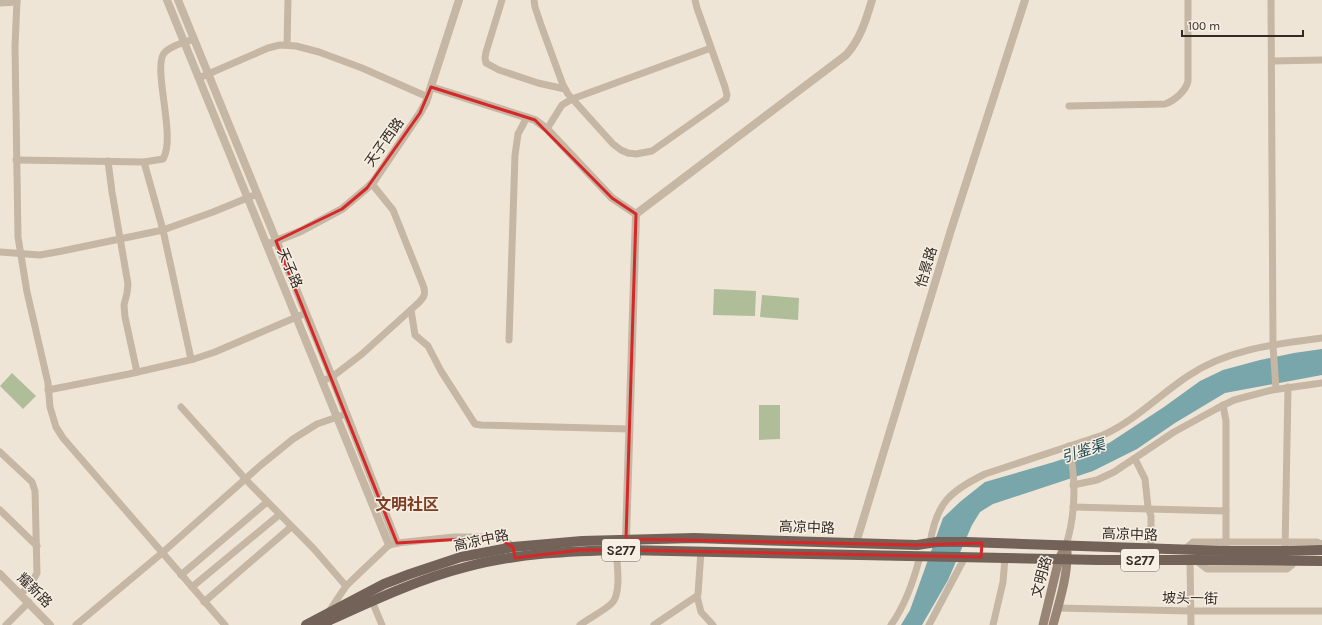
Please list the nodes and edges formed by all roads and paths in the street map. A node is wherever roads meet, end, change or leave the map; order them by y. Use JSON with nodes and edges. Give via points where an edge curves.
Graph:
{"nodes":[{"id":1,"x":167,"y":0,"type":"edge"},
{"id":2,"x":178,"y":0,"type":"edge"},
{"id":3,"x":288,"y":0,"type":"edge"},
{"id":4,"x":459,"y":0,"type":"edge"},
{"id":5,"x":502,"y":0,"type":"edge"},
{"id":6,"x":534,"y":0,"type":"edge"},
{"id":7,"x":696,"y":0,"type":"edge"},
{"id":8,"x":872,"y":0,"type":"edge"},
{"id":9,"x":1025,"y":0,"type":"edge"},
{"id":10,"x":1188,"y":0,"type":"edge"},
{"id":11,"x":1271,"y":0,"type":"edge"},
{"id":12,"x":17,"y":1,"type":"edge"},
{"id":13,"x":0,"y":3,"type":"edge"},
{"id":14,"x":194,"y":39,"type":"junction"},
{"id":15,"x":185,"y":42,"type":"junction"},
{"id":16,"x":287,"y":46,"type":"junction"},
{"id":17,"x":711,"y":48,"type":"junction"},
{"id":18,"x":1322,"y":60,"type":"edge"},
{"id":19,"x":1272,"y":61,"type":"junction"},
{"id":20,"x":208,"y":73,"type":"junction"},
{"id":21,"x":199,"y":78,"type":"junction"},
{"id":22,"x":431,"y":87,"type":"junction"},
{"id":23,"x":565,"y":89,"type":"junction"},
{"id":24,"x":428,"y":97,"type":"junction"},
{"id":25,"x":572,"y":99,"type":"junction"},
{"id":26,"x":1069,"y":106,"type":"dead end"},
{"id":27,"x":527,"y":117,"type":"junction"},
{"id":28,"x":547,"y":129,"type":"junction"},
{"id":29,"x":16,"y":160,"type":"junction"},
{"id":30,"x":108,"y":161,"type":"junction"},
{"id":31,"x":144,"y":162,"type":"junction"},
{"id":32,"x":372,"y":184,"type":"junction"},
{"id":33,"x":257,"y":194,"type":"junction"},
{"id":34,"x":247,"y":198,"type":"junction"},
{"id":35,"x":636,"y":214,"type":"junction"},
{"id":36,"x":163,"y":230,"type":"junction"},
{"id":37,"x":121,"y":239,"type":"junction"},
{"id":38,"x":276,"y":241,"type":"junction"},
{"id":39,"x":266,"y":245,"type":"junction"},
{"id":40,"x":0,"y":252,"type":"edge"},
{"id":41,"x":20,"y":254,"type":"junction"},
{"id":42,"x":411,"y":310,"type":"junction"},
{"id":43,"x":306,"y":313,"type":"junction"},
{"id":44,"x":296,"y":318,"type":"junction"},
{"id":45,"x":1322,"y":338,"type":"edge"},
{"id":46,"x":509,"y":340,"type":"dead end"},
{"id":47,"x":1273,"y":350,"type":"junction"},
{"id":48,"x":191,"y":359,"type":"junction"},
{"id":49,"x":137,"y":372,"type":"junction"},
{"id":50,"x":332,"y":377,"type":"junction"},
{"id":51,"x":322,"y":381,"type":"junction"},
{"id":52,"x":1322,"y":383,"type":"edge"},
{"id":53,"x":1276,"y":386,"type":"junction"},
{"id":54,"x":1288,"y":387,"type":"junction"},
{"id":55,"x":48,"y":390,"type":"junction"},
{"id":56,"x":1223,"y":405,"type":"junction"},
{"id":57,"x":181,"y":407,"type":"dead end"},
{"id":58,"x":346,"y":414,"type":"junction"},
{"id":59,"x":337,"y":417,"type":"junction"},
{"id":60,"x":629,"y":430,"type":"junction"},
{"id":61,"x":1069,"y":448,"type":"junction"},
{"id":62,"x":0,"y":452,"type":"edge"},
{"id":63,"x":1135,"y":459,"type":"junction"},
{"id":64,"x":245,"y":479,"type":"junction"},
{"id":65,"x":1073,"y":482,"type":"junction"},
{"id":66,"x":267,"y":502,"type":"junction"},
{"id":67,"x":1073,"y":507,"type":"junction"},
{"id":68,"x":1149,"y":509,"type":"junction"},
{"id":69,"x":0,"y":510,"type":"edge"},
{"id":70,"x":1226,"y":511,"type":"junction"},
{"id":71,"x":279,"y":515,"type":"junction"},
{"id":72,"x":291,"y":527,"type":"junction"},
{"id":73,"x":626,"y":539,"type":"junction"},
{"id":74,"x":856,"y":543,"type":"junction"},
{"id":75,"x":934,"y":543,"type":"junction"},
{"id":76,"x":982,"y":543,"type":"junction"},
{"id":77,"x":393,"y":544,"type":"junction"},
{"id":78,"x":1322,"y":544,"type":"edge"},
{"id":79,"x":1066,"y":545,"type":"junction"},
{"id":80,"x":37,"y":546,"type":"junction"},
{"id":81,"x":1226,"y":546,"type":"junction"},
{"id":82,"x":1285,"y":547,"type":"junction"},
{"id":83,"x":1152,"y":548,"type":"junction"},
{"id":84,"x":616,"y":550,"type":"junction"},
{"id":85,"x":1322,"y":550,"type":"edge"},
{"id":86,"x":701,"y":552,"type":"junction"},
{"id":87,"x":162,"y":553,"type":"junction"},
{"id":88,"x":514,"y":553,"type":"junction"},
{"id":89,"x":922,"y":556,"type":"junction"},
{"id":90,"x":962,"y":556,"type":"junction"},
{"id":91,"x":981,"y":557,"type":"junction"},
{"id":92,"x":1005,"y":558,"type":"junction"},
{"id":93,"x":1063,"y":559,"type":"junction"},
{"id":94,"x":1192,"y":560,"type":"junction"},
{"id":95,"x":1322,"y":562,"type":"edge"},
{"id":96,"x":0,"y":574,"type":"edge"},
{"id":97,"x":181,"y":575,"type":"junction"},
{"id":98,"x":346,"y":586,"type":"junction"},
{"id":99,"x":192,"y":588,"type":"junction"},
{"id":100,"x":21,"y":594,"type":"junction"},
{"id":101,"x":697,"y":596,"type":"junction"},
{"id":102,"x":372,"y":601,"type":"junction"},
{"id":103,"x":29,"y":602,"type":"junction"},
{"id":104,"x":204,"y":602,"type":"junction"},
{"id":105,"x":1057,"y":608,"type":"junction"},
{"id":106,"x":1191,"y":611,"type":"junction"},
{"id":107,"x":1322,"y":611,"type":"edge"},
{"id":108,"x":328,"y":613,"type":"junction"},
{"id":109,"x":6,"y":625,"type":"edge"},
{"id":110,"x":50,"y":625,"type":"edge"},
{"id":111,"x":76,"y":625,"type":"edge"},
{"id":112,"x":225,"y":625,"type":"edge"},
{"id":113,"x":306,"y":625,"type":"edge"},
{"id":114,"x":322,"y":625,"type":"edge"},
{"id":115,"x":382,"y":625,"type":"edge"},
{"id":116,"x":580,"y":625,"type":"edge"},
{"id":117,"x":654,"y":625,"type":"edge"},
{"id":118,"x":713,"y":625,"type":"edge"},
{"id":119,"x":891,"y":625,"type":"edge"},
{"id":120,"x":929,"y":625,"type":"edge"},
{"id":121,"x":993,"y":625,"type":"edge"},
{"id":122,"x":1043,"y":625,"type":"edge"},
{"id":123,"x":1053,"y":625,"type":"edge"},
{"id":124,"x":1191,"y":625,"type":"edge"}],
"edges":[{"from":1,"to":15,"type":"street","name":"天子路"},
{"from":2,"to":14,"type":"street","name":"天子路"},
{"from":3,"to":16,"type":"street"},
{"from":4,"to":22,"type":"street","name":"天子西路"},
{"from":5,"to":23,"type":"street","via":[[486,52],[486,63],[538,83]]},
{"from":6,"to":23,"type":"street"},
{"from":7,"to":17,"type":"street"},
{"from":8,"to":35,"type":"street","via":[[858,38],[846,56]]},
{"from":9,"to":74,"type":"street","name":"怡景路","via":[[951,230]]},
{"from":10,"to":26,"type":"street","via":[[1188,81],[1186,88],[1173,100],[1165,104]]},
{"from":11,"to":19,"type":"street"},
{"from":12,"to":13,"type":"street"},
{"from":12,"to":29,"type":"street"},
{"from":14,"to":15,"type":"street"},
{"from":14,"to":20,"type":"street","name":"天子路"},
{"from":15,"to":21,"type":"street","name":"天子路"},
{"from":15,"to":31,"type":"street","via":[[170,48],[163,55],[161,72],[167,131],[166,155],[163,159]]},
{"from":16,"to":20,"type":"street","via":[[268,48]]},
{"from":16,"to":24,"type":"street","via":[[296,46],[338,59]]},
{"from":17,"to":25,"type":"street"},
{"from":17,"to":25,"type":"street","via":[[725,86],[726,99],[652,151],[636,154],[621,150]]},
{"from":18,"to":19,"type":"street"},
{"from":19,"to":47,"type":"street"},
{"from":20,"to":21,"type":"street"},
{"from":20,"to":33,"type":"street","name":"天子路"},
{"from":21,"to":34,"type":"street","name":"天子路"},
{"from":22,"to":24,"type":"street","name":"天子西路"},
{"from":22,"to":27,"type":"street"},
{"from":23,"to":25,"type":"street"},
{"from":24,"to":32,"type":"street","name":"天子西路"},
{"from":25,"to":28,"type":"street","via":[[562,105]]},
{"from":27,"to":28,"type":"street"},
{"from":27,"to":46,"type":"street","via":[[518,134],[515,155]]},
{"from":28,"to":35,"type":"street","via":[[612,198]]},
{"from":29,"to":30,"type":"street"},
{"from":29,"to":41,"type":"street"},
{"from":30,"to":31,"type":"street"},
{"from":30,"to":37,"type":"street"},
{"from":31,"to":36,"type":"street"},
{"from":32,"to":38,"type":"street","name":"天子西路","via":[[342,209]]},
{"from":32,"to":42,"type":"street","via":[[393,210],[424,288],[424,297]]},
{"from":33,"to":34,"type":"street"},
{"from":33,"to":38,"type":"street","name":"天子路"},
{"from":34,"to":36,"type":"street"},
{"from":34,"to":39,"type":"street","name":"天子路"},
{"from":35,"to":60,"type":"street"},
{"from":36,"to":37,"type":"street"},
{"from":36,"to":48,"type":"street"},
{"from":37,"to":41,"type":"street","via":[[40,255]]},
{"from":37,"to":49,"type":"street","via":[[128,284],[124,305],[125,317]]},
{"from":38,"to":39,"type":"street","name":"天子西路"},
{"from":38,"to":43,"type":"street","name":"天子路"},
{"from":39,"to":44,"type":"street","name":"天子路"},
{"from":40,"to":41,"type":"street"},
{"from":41,"to":55,"type":"street"},
{"from":42,"to":50,"type":"street"},
{"from":42,"to":60,"type":"street","via":[[415,335],[428,346],[475,424]]},
{"from":43,"to":44,"type":"street"},
{"from":43,"to":50,"type":"street","name":"天子路"},
{"from":44,"to":48,"type":"street","via":[[215,352]]},
{"from":44,"to":51,"type":"street","name":"天子路"},
{"from":45,"to":47,"type":"street"},
{"from":47,"to":53,"type":"street"},
{"from":47,"to":61,"type":"street","via":[[1226,356],[1207,364],[1117,429]]},
{"from":48,"to":49,"type":"street"},
{"from":49,"to":55,"type":"street"},
{"from":50,"to":51,"type":"street"},
{"from":50,"to":58,"type":"street","name":"天子路"},
{"from":51,"to":59,"type":"street","name":"天子路"},
{"from":52,"to":54,"type":"street"},
{"from":53,"to":54,"type":"street"},
{"from":53,"to":56,"type":"street"},
{"from":54,"to":82,"type":"street"},
{"from":55,"to":87,"type":"street","via":[[56,427],[63,438]]},
{"from":56,"to":63,"type":"street","via":[[1174,432]]},
{"from":56,"to":70,"type":"street","via":[[1226,421]]},
{"from":57,"to":64,"type":"street"},
{"from":58,"to":59,"type":"street"},
{"from":58,"to":77,"type":"street","name":"天子路"},
{"from":59,"to":64,"type":"street","via":[[317,424],[293,439]]},
{"from":59,"to":77,"type":"street","name":"天子路"},
{"from":60,"to":73,"type":"street"},
{"from":61,"to":65,"type":"street"},
{"from":61,"to":75,"type":"street","via":[[985,474],[956,490],[940,509],[932,532]]},
{"from":62,"to":80,"type":"street","via":[[34,485]]},
{"from":63,"to":65,"type":"street","via":[[1097,480]]},
{"from":63,"to":68,"type":"street","via":[[1145,479]]},
{"from":64,"to":66,"type":"street"},
{"from":64,"to":87,"type":"street"},
{"from":65,"to":67,"type":"street"},
{"from":66,"to":71,"type":"street"},
{"from":66,"to":97,"type":"street"},
{"from":67,"to":68,"type":"street"},
{"from":67,"to":79,"type":"street"},
{"from":68,"to":70,"type":"street"},
{"from":68,"to":83,"type":"street"},
{"from":69,"to":80,"type":"street"},
{"from":70,"to":81,"type":"street"},
{"from":71,"to":72,"type":"street"},
{"from":71,"to":99,"type":"street"},
{"from":72,"to":98,"type":"street"},
{"from":72,"to":104,"type":"street"},
{"from":73,"to":74,"type":"main road","name":"高凉中路","number":"S277","via":[[694,538]]},
{"from":73,"to":88,"type":"main road","name":"高凉中路","number":"S277","via":[[582,541]]},
{"from":74,"to":75,"type":"main road","name":"高凉中路","number":"S277"},
{"from":75,"to":76,"type":"main road","name":"高凉中路","number":"S277"},
{"from":76,"to":79,"type":"main road","name":"高凉中路","number":"S277"},
{"from":76,"to":91,"type":"main road"},
{"from":77,"to":88,"type":"street","via":[[454,537],[496,537],[506,541]]},
{"from":77,"to":98,"type":"street"},
{"from":78,"to":82,"type":"street","via":[[1317,542]]},
{"from":79,"to":83,"type":"main road","name":"高凉中路","number":"S277"},
{"from":79,"to":93,"type":"main road","name":"文明路"},
{"from":80,"to":100,"type":"street","via":[[37,573]]},
{"from":81,"to":82,"type":"main road","name":"高凉中路","number":"S277"},
{"from":81,"to":83,"type":"main road","name":"高凉中路","number":"S277","via":[[1184,550]]},
{"from":82,"to":85,"type":"main road","name":"高凉中路","number":"S277"},
{"from":84,"to":86,"type":"main road","name":"高凉中路","number":"S277"},
{"from":84,"to":88,"type":"main road","name":"高凉中路","number":"S277"},
{"from":84,"to":116,"type":"street","via":[[618,587],[614,601]]},
{"from":86,"to":89,"type":"main road","name":"高凉中路","number":"S277"},
{"from":86,"to":101,"type":"street"},
{"from":87,"to":97,"type":"street"},
{"from":87,"to":111,"type":"street"},
{"from":88,"to":102,"type":"main road","name":"高凉中路","number":"S277","via":[[453,570]]},
{"from":88,"to":108,"type":"main road","name":"高凉中路","number":"S277","via":[[461,558],[410,574],[384,584]]},
{"from":89,"to":90,"type":"main road","name":"高凉中路","number":"S277"},
{"from":89,"to":119,"type":"street","via":[[909,593]]},
{"from":90,"to":91,"type":"main road","name":"高凉中路","number":"S277"},
{"from":90,"to":120,"type":"street"},
{"from":91,"to":92,"type":"main road","name":"高凉中路","number":"S277"},
{"from":92,"to":93,"type":"main road","name":"高凉中路","number":"S277"},
{"from":92,"to":121,"type":"street","via":[[1003,582]]},
{"from":93,"to":94,"type":"main road","name":"高凉中路","number":"S277"},
{"from":93,"to":105,"type":"main road","name":"文明路","via":[[1064,581]]},
{"from":93,"to":122,"type":"main road","name":"文明路"},
{"from":94,"to":95,"type":"main road","name":"高凉中路","number":"S277","via":[[1237,565]]},
{"from":94,"to":106,"type":"street"},
{"from":96,"to":100,"type":"street","name":"耀新路"},
{"from":97,"to":99,"type":"street"},
{"from":98,"to":108,"type":"street"},
{"from":99,"to":104,"type":"street"},
{"from":100,"to":103,"type":"street","name":"耀新路"},
{"from":101,"to":117,"type":"street"},
{"from":101,"to":118,"type":"street","via":[[701,612]]},
{"from":102,"to":114,"type":"main road","name":"高凉中路","number":"S277"},
{"from":102,"to":115,"type":"street"},
{"from":103,"to":109,"type":"street"},
{"from":103,"to":110,"type":"street","name":"耀新路"},
{"from":104,"to":112,"type":"street"},
{"from":105,"to":106,"type":"street","name":"坡头一街"},
{"from":105,"to":123,"type":"main road","name":"文明路"},
{"from":106,"to":107,"type":"street","name":"坡头一街"},
{"from":106,"to":124,"type":"street"},
{"from":108,"to":113,"type":"main road","name":"高凉中路","number":"S277"}]}
